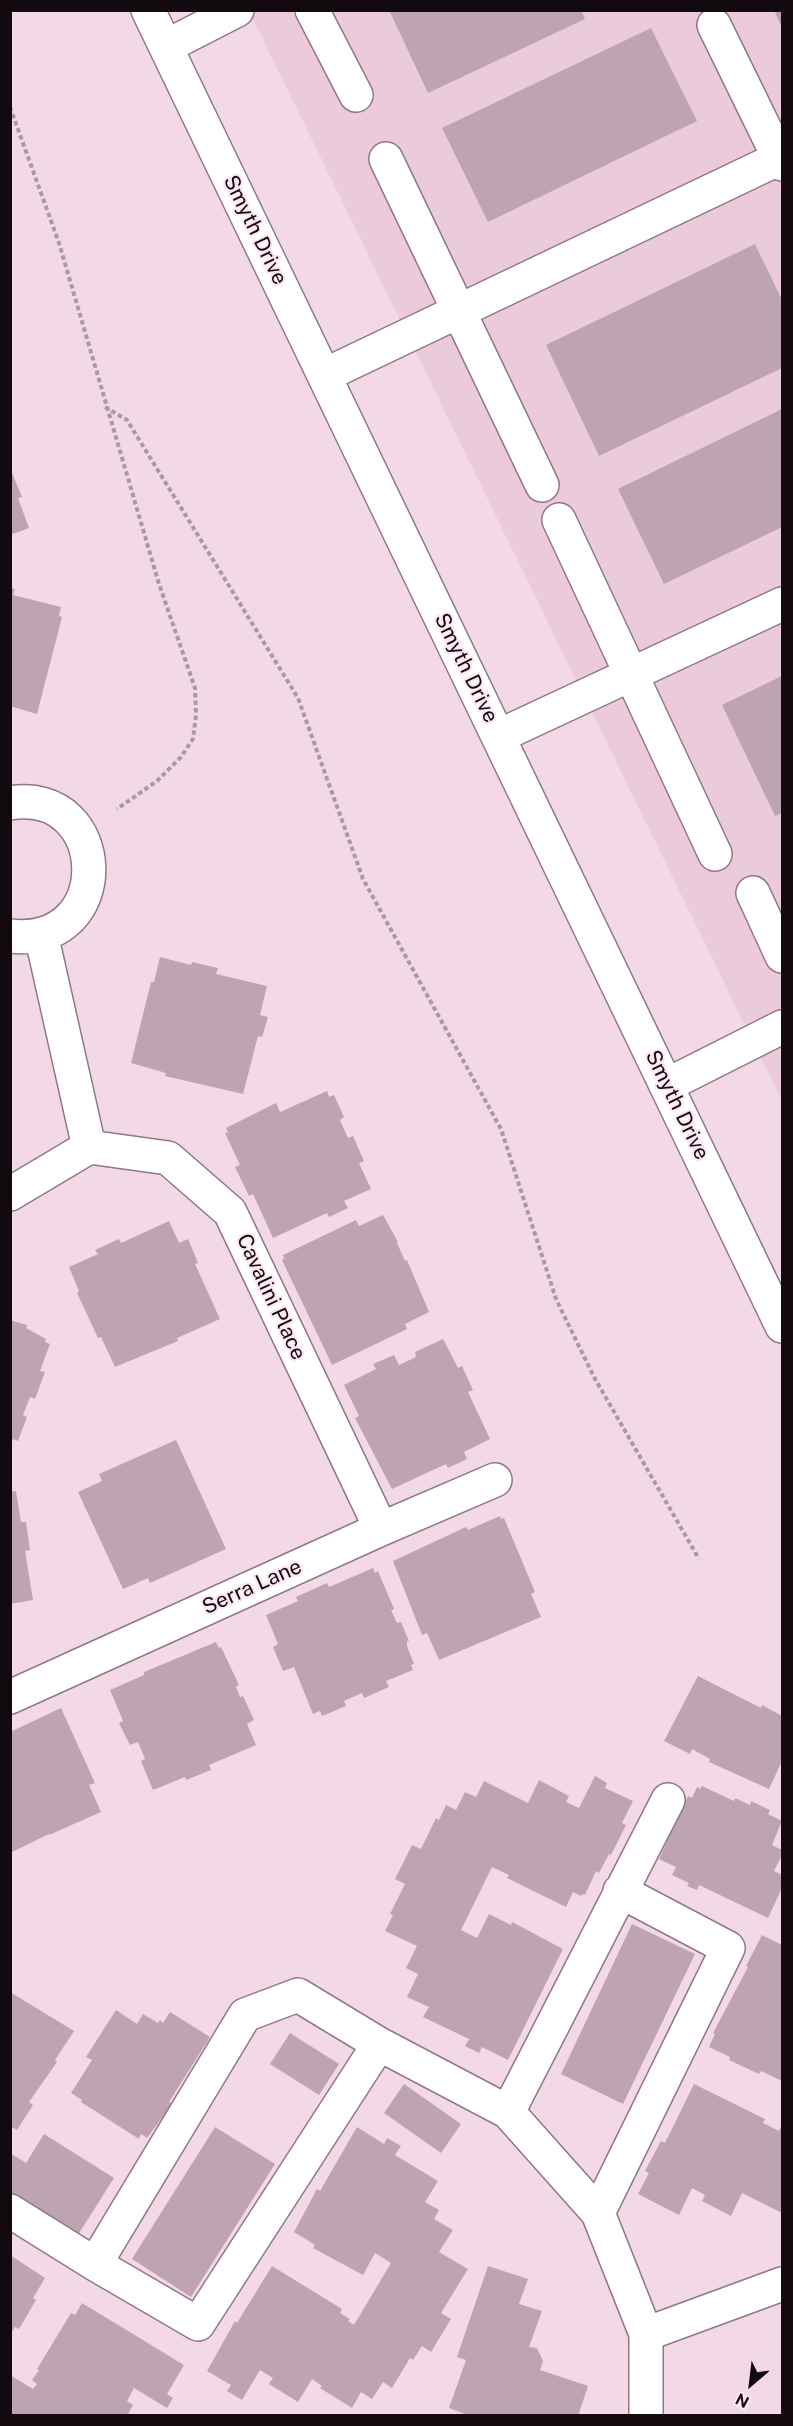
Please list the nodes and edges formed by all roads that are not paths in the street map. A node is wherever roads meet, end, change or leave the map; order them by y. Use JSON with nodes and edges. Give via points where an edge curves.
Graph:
{"nodes":[{"id":1,"x":148,"y":10,"type":"edge"},
{"id":2,"x":237,"y":10,"type":"edge"},
{"id":3,"x":312,"y":10,"type":"edge"},
{"id":4,"x":714,"y":25,"type":"dead end"},
{"id":5,"x":167,"y":46,"type":"junction"},
{"id":6,"x":356,"y":95,"type":"dead end"},
{"id":7,"x":386,"y":159,"type":"dead end"},
{"id":8,"x":782,"y":160,"type":"edge"},
{"id":9,"x":458,"y":311,"type":"junction"},
{"id":10,"x":325,"y":375,"type":"junction"},
{"id":11,"x":542,"y":485,"type":"dead end"},
{"id":12,"x":560,"y":520,"type":"dead end"},
{"id":13,"x":783,"y":604,"type":"edge"},
{"id":14,"x":631,"y":675,"type":"junction"},
{"id":15,"x":499,"y":736,"type":"junction"},
{"id":16,"x":10,"y":803,"type":"edge"},
{"id":17,"x":715,"y":854,"type":"dead end"},
{"id":18,"x":753,"y":893,"type":"dead end"},
{"id":19,"x":26,"y":935,"type":"edge"},
{"id":20,"x":783,"y":956,"type":"edge"},
{"id":21,"x":783,"y":1027,"type":"edge"},
{"id":22,"x":667,"y":1085,"type":"junction"},
{"id":23,"x":89,"y":1147,"type":"junction"},
{"id":24,"x":10,"y":1194,"type":"edge"},
{"id":25,"x":783,"y":1326,"type":"edge"},
{"id":26,"x":495,"y":1480,"type":"dead end"},
{"id":27,"x":381,"y":1528,"type":"junction"},
{"id":28,"x":10,"y":1697,"type":"edge"},
{"id":29,"x":668,"y":1800,"type":"dead end"},
{"id":30,"x":620,"y":1891,"type":"junction"},
{"id":31,"x":379,"y":2044,"type":"junction"},
{"id":32,"x":508,"y":2112,"type":"junction"},
{"id":33,"x":10,"y":2211,"type":"edge"},
{"id":34,"x":598,"y":2213,"type":"junction"},
{"id":35,"x":95,"y":2264,"type":"junction"},
{"id":36,"x":783,"y":2284,"type":"edge"},
{"id":37,"x":646,"y":2334,"type":"junction"},
{"id":38,"x":646,"y":2415,"type":"edge"}],
"edges":[{"from":1,"to":5,"type":"street","name":"Smyth Drive"},
{"from":2,"to":5,"type":"street"},
{"from":3,"to":6,"type":"street"},
{"from":4,"to":8,"type":"street"},
{"from":5,"to":10,"type":"street","name":"Smyth Drive"},
{"from":7,"to":9,"type":"street"},
{"from":8,"to":9,"type":"street"},
{"from":9,"to":10,"type":"street"},
{"from":9,"to":11,"type":"street"},
{"from":10,"to":15,"type":"street","name":"Smyth Drive"},
{"from":12,"to":14,"type":"street"},
{"from":13,"to":14,"type":"street"},
{"from":14,"to":15,"type":"street"},
{"from":14,"to":17,"type":"street"},
{"from":15,"to":22,"type":"street","name":"Smyth Drive"},
{"from":16,"to":19,"type":"street","via":[[45,805],[64,815],[79,831],[88,850],[90,872],[76,911],[61,925]]},
{"from":18,"to":20,"type":"street"},
{"from":19,"to":23,"type":"street"},
{"from":21,"to":22,"type":"street"},
{"from":22,"to":25,"type":"street","name":"Smyth Drive"},
{"from":23,"to":24,"type":"street"},
{"from":23,"to":27,"type":"street","name":"Cavalini Place","via":[[168,1158],[230,1212]]},
{"from":26,"to":27,"type":"street","name":"Serra Lane"},
{"from":27,"to":28,"type":"street","name":"Serra Lane"},
{"from":29,"to":30,"type":"street"},
{"from":30,"to":32,"type":"street"},
{"from":30,"to":34,"type":"street","via":[[728,1948]]},
{"from":31,"to":32,"type":"street"},
{"from":31,"to":35,"type":"street","via":[[298,1995],[245,2015]]},
{"from":31,"to":35,"type":"street","via":[[198,2324]]},
{"from":32,"to":34,"type":"street"},
{"from":33,"to":35,"type":"street"},
{"from":34,"to":37,"type":"street"},
{"from":36,"to":37,"type":"street"},
{"from":37,"to":38,"type":"street"}]}
